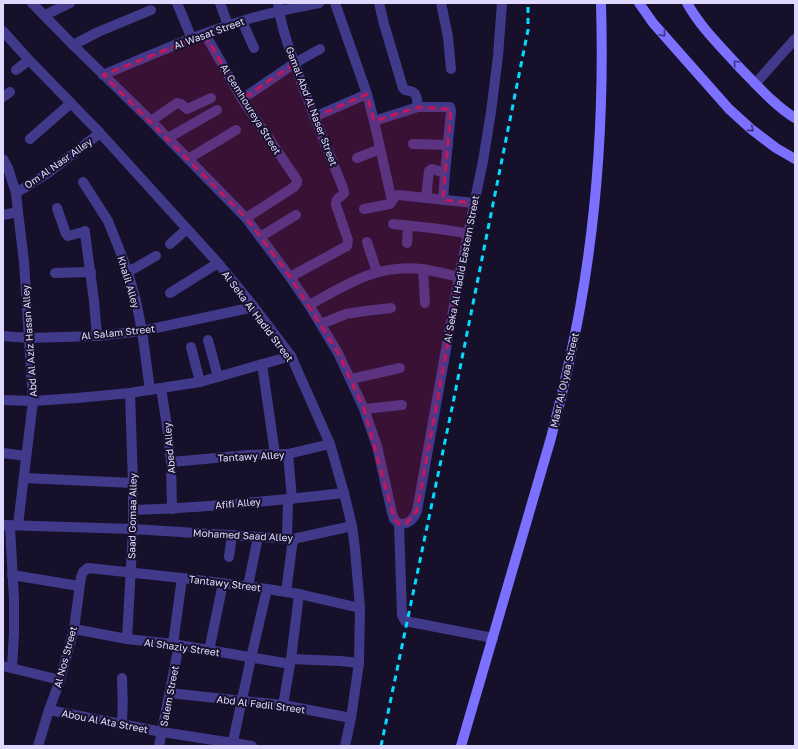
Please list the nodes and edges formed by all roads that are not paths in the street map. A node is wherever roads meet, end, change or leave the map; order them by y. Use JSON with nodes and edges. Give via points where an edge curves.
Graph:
{"nodes":[{"id":1,"x":32,"y":3,"type":"edge"},
{"id":2,"x":70,"y":3,"type":"edge"},
{"id":3,"x":177,"y":3,"type":"edge"},
{"id":4,"x":220,"y":3,"type":"edge"},
{"id":5,"x":319,"y":3,"type":"edge"},
{"id":6,"x":335,"y":3,"type":"edge"},
{"id":7,"x":379,"y":3,"type":"edge"},
{"id":8,"x":441,"y":3,"type":"edge"},
{"id":9,"x":502,"y":3,"type":"edge"},
{"id":10,"x":601,"y":3,"type":"edge"},
{"id":11,"x":639,"y":3,"type":"edge"},
{"id":12,"x":687,"y":3,"type":"edge"},
{"id":13,"x":300,"y":5,"type":"edge"},
{"id":14,"x":278,"y":7,"type":"edge"},
{"id":15,"x":150,"y":10,"type":"dead end"},
{"id":16,"x":44,"y":15,"type":"junction"},
{"id":17,"x":242,"y":21,"type":"junction"},
{"id":18,"x":228,"y":25,"type":"junction"},
{"id":19,"x":3,"y":31,"type":"edge"},
{"id":20,"x":205,"y":34,"type":"junction"},
{"id":21,"x":192,"y":39,"type":"junction"},
{"id":22,"x":795,"y":39,"type":"edge"},
{"id":23,"x":73,"y":45,"type":"junction"},
{"id":24,"x":254,"y":48,"type":"dead end"},
{"id":25,"x":320,"y":49,"type":"dead end"},
{"id":26,"x":29,"y":60,"type":"junction"},
{"id":27,"x":294,"y":63,"type":"junction"},
{"id":28,"x":451,"y":69,"type":"dead end"},
{"id":29,"x":16,"y":70,"type":"dead end"},
{"id":30,"x":103,"y":75,"type":"junction"},
{"id":31,"x":756,"y":84,"type":"junction"},
{"id":32,"x":367,"y":94,"type":"junction"},
{"id":33,"x":211,"y":98,"type":"dead end"},
{"id":34,"x":242,"y":98,"type":"junction"},
{"id":35,"x":71,"y":103,"type":"junction"},
{"id":36,"x":418,"y":107,"type":"junction"},
{"id":37,"x":217,"y":110,"type":"dead end"},
{"id":38,"x":314,"y":117,"type":"junction"},
{"id":39,"x":795,"y":118,"type":"edge"},
{"id":40,"x":151,"y":121,"type":"junction"},
{"id":41,"x":374,"y":121,"type":"junction"},
{"id":42,"x":236,"y":130,"type":"dead end"},
{"id":43,"x":100,"y":133,"type":"junction"},
{"id":44,"x":168,"y":138,"type":"junction"},
{"id":45,"x":30,"y":139,"type":"dead end"},
{"id":46,"x":413,"y":144,"type":"dead end"},
{"id":47,"x":448,"y":145,"type":"junction"},
{"id":48,"x":380,"y":149,"type":"junction"},
{"id":49,"x":357,"y":158,"type":"dead end"},
{"id":50,"x":3,"y":159,"type":"edge"},
{"id":51,"x":188,"y":159,"type":"junction"},
{"id":52,"x":795,"y":159,"type":"edge"},
{"id":53,"x":445,"y":173,"type":"junction"},
{"id":54,"x":83,"y":182,"type":"dead end"},
{"id":55,"x":16,"y":193,"type":"junction"},
{"id":56,"x":426,"y":198,"type":"junction"},
{"id":57,"x":443,"y":200,"type":"junction"},
{"id":58,"x":392,"y":201,"type":"junction"},
{"id":59,"x":474,"y":203,"type":"junction"},
{"id":60,"x":57,"y":208,"type":"dead end"},
{"id":61,"x":364,"y":209,"type":"dead end"},
{"id":62,"x":18,"y":212,"type":"junction"},
{"id":63,"x":3,"y":215,"type":"edge"},
{"id":64,"x":296,"y":215,"type":"dead end"},
{"id":65,"x":246,"y":218,"type":"junction"},
{"id":66,"x":393,"y":224,"type":"dead end"},
{"id":67,"x":408,"y":226,"type":"junction"},
{"id":68,"x":187,"y":229,"type":"junction"},
{"id":69,"x":468,"y":234,"type":"junction"},
{"id":70,"x":260,"y":237,"type":"junction"},
{"id":71,"x":367,"y":242,"type":"dead end"},
{"id":72,"x":408,"y":243,"type":"dead end"},
{"id":73,"x":170,"y":244,"type":"dead end"},
{"id":74,"x":156,"y":256,"type":"dead end"},
{"id":75,"x":218,"y":263,"type":"junction"},
{"id":76,"x":423,"y":270,"type":"junction"},
{"id":77,"x":91,"y":272,"type":"junction"},
{"id":78,"x":128,"y":272,"type":"junction"},
{"id":79,"x":377,"y":272,"type":"junction"},
{"id":80,"x":55,"y":273,"type":"dead end"},
{"id":81,"x":290,"y":276,"type":"junction"},
{"id":82,"x":459,"y":277,"type":"junction"},
{"id":83,"x":170,"y":293,"type":"dead end"},
{"id":84,"x":425,"y":303,"type":"dead end"},
{"id":85,"x":309,"y":305,"type":"junction"},
{"id":86,"x":254,"y":307,"type":"junction"},
{"id":87,"x":391,"y":308,"type":"dead end"},
{"id":88,"x":321,"y":324,"type":"junction"},
{"id":89,"x":142,"y":331,"type":"junction"},
{"id":90,"x":3,"y":336,"type":"edge"},
{"id":91,"x":96,"y":336,"type":"junction"},
{"id":92,"x":29,"y":338,"type":"junction"},
{"id":93,"x":208,"y":340,"type":"dead end"},
{"id":94,"x":191,"y":347,"type":"dead end"},
{"id":95,"x":291,"y":356,"type":"junction"},
{"id":96,"x":262,"y":364,"type":"junction"},
{"id":97,"x":400,"y":368,"type":"dead end"},
{"id":98,"x":218,"y":377,"type":"junction"},
{"id":99,"x":351,"y":379,"type":"junction"},
{"id":100,"x":200,"y":382,"type":"junction"},
{"id":101,"x":161,"y":388,"type":"junction"},
{"id":102,"x":150,"y":390,"type":"junction"},
{"id":103,"x":130,"y":393,"type":"junction"},
{"id":104,"x":3,"y":400,"type":"edge"},
{"id":105,"x":33,"y":401,"type":"junction"},
{"id":106,"x":402,"y":404,"type":"dead end"},
{"id":107,"x":364,"y":408,"type":"junction"},
{"id":108,"x":330,"y":444,"type":"junction"},
{"id":109,"x":3,"y":453,"type":"edge"},
{"id":110,"x":275,"y":454,"type":"junction"},
{"id":111,"x":288,"y":454,"type":"junction"},
{"id":112,"x":26,"y":456,"type":"junction"},
{"id":113,"x":171,"y":462,"type":"junction"},
{"id":114,"x":24,"y":478,"type":"junction"},
{"id":115,"x":133,"y":482,"type":"junction"},
{"id":116,"x":344,"y":493,"type":"junction"},
{"id":117,"x":290,"y":499,"type":"junction"},
{"id":118,"x":172,"y":509,"type":"junction"},
{"id":119,"x":133,"y":510,"type":"junction"},
{"id":120,"x":399,"y":524,"type":"junction"},
{"id":121,"x":10,"y":525,"type":"edge"},
{"id":122,"x":352,"y":526,"type":"junction"},
{"id":123,"x":133,"y":530,"type":"junction"},
{"id":124,"x":232,"y":535,"type":"junction"},
{"id":125,"x":258,"y":536,"type":"junction"},
{"id":126,"x":290,"y":539,"type":"junction"},
{"id":127,"x":229,"y":557,"type":"dead end"},
{"id":128,"x":88,"y":568,"type":"joint"},
{"id":129,"x":131,"y":572,"type":"junction"},
{"id":130,"x":9,"y":577,"type":"edge"},
{"id":131,"x":182,"y":578,"type":"junction"},
{"id":132,"x":223,"y":583,"type":"junction"},
{"id":133,"x":80,"y":586,"type":"junction"},
{"id":134,"x":248,"y":586,"type":"junction"},
{"id":135,"x":267,"y":589,"type":"junction"},
{"id":136,"x":286,"y":592,"type":"junction"},
{"id":137,"x":299,"y":594,"type":"junction"},
{"id":138,"x":360,"y":608,"type":"junction"},
{"id":139,"x":74,"y":629,"type":"junction"},
{"id":140,"x":493,"y":638,"type":"junction"},
{"id":141,"x":128,"y":639,"type":"junction"},
{"id":142,"x":176,"y":645,"type":"junction"},
{"id":143,"x":209,"y":651,"type":"junction"},
{"id":144,"x":251,"y":658,"type":"junction"},
{"id":145,"x":290,"y":661,"type":"junction"},
{"id":146,"x":359,"y":663,"type":"junction"},
{"id":147,"x":7,"y":667,"type":"edge"},
{"id":148,"x":122,"y":678,"type":"dead end"},
{"id":149,"x":60,"y":680,"type":"junction"},
{"id":150,"x":169,"y":693,"type":"junction"},
{"id":151,"x":242,"y":701,"type":"junction"},
{"id":152,"x":283,"y":705,"type":"junction"},
{"id":153,"x":49,"y":710,"type":"junction"},
{"id":154,"x":351,"y":718,"type":"junction"},
{"id":155,"x":122,"y":724,"type":"junction"},
{"id":156,"x":162,"y":732,"type":"junction"},
{"id":157,"x":232,"y":744,"type":"edge"},
{"id":158,"x":38,"y":746,"type":"edge"},
{"id":159,"x":159,"y":746,"type":"edge"},
{"id":160,"x":252,"y":746,"type":"edge"},
{"id":161,"x":345,"y":746,"type":"edge"},
{"id":162,"x":461,"y":746,"type":"edge"}],
"edges":[{"from":1,"to":16,"type":"street"},
{"from":2,"to":16,"type":"street"},
{"from":3,"to":21,"type":"street"},
{"from":4,"to":18,"type":"street"},
{"from":5,"to":13,"type":"street","name":"Al Wasat Street"},
{"from":6,"to":32,"type":"street"},
{"from":7,"to":36,"type":"street","via":[[403,88],[415,93]]},
{"from":8,"to":28,"type":"street"},
{"from":9,"to":59,"type":"street","name":"Al Seka Al Hadid Eastern Street","via":[[492,105]]},
{"from":10,"to":140,"type":"street","name":"Masr Al Olyaa Street","via":[[602,77],[598,161],[593,219],[580,307],[551,438]]},
{"from":11,"to":52,"type":"street","one_way":true,"via":[[729,109],[776,148]]},
{"from":31,"to":12,"type":"street","one_way":true,"via":[[709,35]]},
{"from":13,"to":14,"type":"street","name":"Al Wasat Street"},
{"from":14,"to":17,"type":"street","name":"Al Wasat Street"},
{"from":14,"to":27,"type":"street","name":"Gamal Abd Al Naser Street"},
{"from":15,"to":23,"type":"street"},
{"from":16,"to":23,"type":"street"},
{"from":17,"to":18,"type":"street","name":"Al Wasat Street"},
{"from":17,"to":24,"type":"street"},
{"from":18,"to":20,"type":"street","name":"Al Wasat Street"},
{"from":19,"to":26,"type":"street","name":"Al Seka Al Hadid Street"},
{"from":20,"to":21,"type":"street","name":"Al Wasat Street"},
{"from":20,"to":34,"type":"street","name":"Al Gemhoureya Street"},
{"from":21,"to":30,"type":"street","name":"Al Wasat Street"},
{"from":22,"to":31,"type":"street"},
{"from":23,"to":30,"type":"street"},
{"from":25,"to":27,"type":"street"},
{"from":26,"to":29,"type":"street"},
{"from":26,"to":35,"type":"street","name":"Al Seka Al Hadid Street"},
{"from":27,"to":34,"type":"street"},
{"from":27,"to":38,"type":"street","name":"Gamal Abd Al Naser Street"},
{"from":30,"to":40,"type":"street"},
{"from":31,"to":39,"type":"street","via":[[783,111]]},
{"from":32,"to":38,"type":"street"},
{"from":32,"to":41,"type":"street"},
{"from":33,"to":40,"type":"street","via":[[187,109],[177,103]]},
{"from":34,"to":65,"type":"street","name":"Al Gemhoureya Street","via":[[297,183]]},
{"from":35,"to":43,"type":"street","name":"Al Seka Al Hadid Street"},
{"from":35,"to":45,"type":"street"},
{"from":36,"to":41,"type":"street"},
{"from":36,"to":47,"type":"street","via":[[450,107]]},
{"from":37,"to":44,"type":"street"},
{"from":38,"to":81,"type":"street","name":"Gamal Abd Al Naser Street","via":[[344,191],[336,200],[336,205],[348,240],[347,246]]},
{"from":40,"to":44,"type":"street"},
{"from":41,"to":48,"type":"street"},
{"from":42,"to":51,"type":"street"},
{"from":43,"to":55,"type":"street","name":"Om Al Nasr Alley","via":[[48,173]]},
{"from":43,"to":68,"type":"street","name":"Al Seka Al Hadid Street"},
{"from":44,"to":51,"type":"street"},
{"from":46,"to":47,"type":"street"},
{"from":47,"to":53,"type":"street"},
{"from":48,"to":49,"type":"street"},
{"from":48,"to":58,"type":"street"},
{"from":50,"to":55,"type":"street","name":"Abd Al Aziz Hassn Alley"},
{"from":51,"to":65,"type":"street"},
{"from":53,"to":56,"type":"street","via":[[432,169],[429,171]]},
{"from":53,"to":57,"type":"street"},
{"from":54,"to":78,"type":"street","name":"Khalil Alley","via":[[108,221]]},
{"from":55,"to":62,"type":"street","name":"Abd Al Aziz Hassn Alley"},
{"from":56,"to":57,"type":"street"},
{"from":56,"to":58,"type":"street","via":[[398,195]]},
{"from":57,"to":59,"type":"street"},
{"from":58,"to":61,"type":"street","via":[[390,204]]},
{"from":59,"to":69,"type":"street","name":"Al Seka Al Hadid Eastern Street"},
{"from":60,"to":77,"type":"street","via":[[68,236],[85,231]]},
{"from":62,"to":63,"type":"street"},
{"from":62,"to":92,"type":"street","name":"Abd Al Aziz Hassn Alley"},
{"from":64,"to":70,"type":"street"},
{"from":65,"to":70,"type":"street"},
{"from":66,"to":67,"type":"street"},
{"from":67,"to":69,"type":"street"},
{"from":67,"to":72,"type":"street"},
{"from":68,"to":73,"type":"street"},
{"from":68,"to":75,"type":"street","name":"Al Seka Al Hadid Street"},
{"from":69,"to":82,"type":"street","name":"Al Seka Al Hadid Eastern Street"},
{"from":70,"to":81,"type":"street"},
{"from":71,"to":79,"type":"street"},
{"from":74,"to":78,"type":"street"},
{"from":75,"to":83,"type":"street"},
{"from":75,"to":86,"type":"street","name":"Al Seka Al Hadid Street"},
{"from":76,"to":79,"type":"street"},
{"from":76,"to":82,"type":"street"},
{"from":76,"to":84,"type":"street"},
{"from":77,"to":80,"type":"street"},
{"from":77,"to":91,"type":"street"},
{"from":78,"to":89,"type":"street","name":"Khalil Alley"},
{"from":79,"to":85,"type":"street","via":[[353,281]]},
{"from":81,"to":85,"type":"street"},
{"from":82,"to":120,"type":"street","name":"Al Seka Al Hadid Eastern Street","via":[[416,510],[411,520]]},
{"from":85,"to":88,"type":"street"},
{"from":86,"to":89,"type":"street","name":"Al Salam Street"},
{"from":86,"to":95,"type":"street","name":"Al Seka Al Hadid Street"},
{"from":87,"to":88,"type":"street","via":[[346,314]]},
{"from":88,"to":99,"type":"street"},
{"from":89,"to":91,"type":"street","name":"Al Salam Street"},
{"from":89,"to":102,"type":"street","name":"Khalil Alley"},
{"from":90,"to":92,"type":"street","name":"Al Salam Street"},
{"from":91,"to":92,"type":"street","name":"Al Salam Street"},
{"from":92,"to":105,"type":"street","name":"Abd Al Aziz Hassn Alley"},
{"from":93,"to":98,"type":"street"},
{"from":94,"to":100,"type":"street"},
{"from":95,"to":96,"type":"street"},
{"from":95,"to":108,"type":"street","name":"Al Seka Al Hadid Street"},
{"from":96,"to":98,"type":"street"},
{"from":96,"to":110,"type":"street"},
{"from":97,"to":99,"type":"street"},
{"from":98,"to":100,"type":"street"},
{"from":99,"to":107,"type":"street"},
{"from":100,"to":101,"type":"street"},
{"from":101,"to":102,"type":"street"},
{"from":101,"to":113,"type":"street","name":"Abed Alley"},
{"from":102,"to":103,"type":"street"},
{"from":103,"to":105,"type":"street"},
{"from":103,"to":115,"type":"street","name":"Saad Gomaa Alley"},
{"from":104,"to":105,"type":"street"},
{"from":105,"to":112,"type":"street","name":"Abd Al Aziz Hassn Alley"},
{"from":106,"to":107,"type":"street"},
{"from":107,"to":120,"type":"street","via":[[377,446],[392,513]]},
{"from":108,"to":111,"type":"street","name":"Tantawy Alley"},
{"from":108,"to":116,"type":"street","name":"Al Seka Al Hadid Street"},
{"from":109,"to":112,"type":"street"},
{"from":110,"to":111,"type":"street","name":"Tantawy Alley"},
{"from":110,"to":113,"type":"street","name":"Tantawy Alley"},
{"from":111,"to":117,"type":"street"},
{"from":112,"to":114,"type":"street","name":"Abd Al Aziz Hassn Alley"},
{"from":113,"to":118,"type":"street","name":"Abed Alley"},
{"from":114,"to":115,"type":"street"},
{"from":114,"to":121,"type":"street","name":"Abd Al Aziz Hassn Alley"},
{"from":115,"to":119,"type":"street","name":"Saad Gomaa Alley"},
{"from":116,"to":117,"type":"street","name":"Afifi Alley"},
{"from":116,"to":122,"type":"street","name":"Al Seka Al Hadid Street"},
{"from":117,"to":118,"type":"street","name":"Afifi Alley"},
{"from":117,"to":126,"type":"street"},
{"from":118,"to":119,"type":"street","name":"Afifi Alley"},
{"from":119,"to":123,"type":"street","name":"Saad Gomaa Alley"},
{"from":120,"to":140,"type":"street","via":[[403,620]]},
{"from":121,"to":123,"type":"street","name":"Mohamed Saad Alley"},
{"from":121,"to":130,"type":"street","name":"Abd Al Aziz Hassn Alley"},
{"from":122,"to":126,"type":"street","name":"Mohamed Saad Alley"},
{"from":122,"to":138,"type":"street","name":"Al Seka Al Hadid Street"},
{"from":123,"to":124,"type":"street","name":"Mohamed Saad Alley"},
{"from":123,"to":129,"type":"street","name":"Saad Gomaa Alley"},
{"from":124,"to":125,"type":"street","name":"Mohamed Saad Alley"},
{"from":124,"to":127,"type":"street"},
{"from":125,"to":126,"type":"street","name":"Mohamed Saad Alley"},
{"from":125,"to":134,"type":"street"},
{"from":126,"to":136,"type":"street"},
{"from":128,"to":129,"type":"street","name":"Tantawy Street"},
{"from":128,"to":133,"type":"street","name":"Al Nos Street","via":[[83,572]]},
{"from":129,"to":131,"type":"street","name":"Tantawy Street"},
{"from":129,"to":141,"type":"street","name":"Saad Gomaa Alley"},
{"from":130,"to":133,"type":"street"},
{"from":130,"to":147,"type":"street","name":"Abd Al Aziz Hassn Alley","via":[[14,600],[14,633]]},
{"from":131,"to":132,"type":"street","name":"Tantawy Street"},
{"from":131,"to":142,"type":"street","name":"Salem Street"},
{"from":132,"to":134,"type":"street","name":"Tantawy Street"},
{"from":132,"to":143,"type":"street"},
{"from":133,"to":139,"type":"street","name":"Al Nos Street"},
{"from":134,"to":135,"type":"street","name":"Tantawy Street"},
{"from":135,"to":136,"type":"street","name":"Tantawy Street"},
{"from":135,"to":144,"type":"street"},
{"from":136,"to":137,"type":"street","name":"Tantawy Street"},
{"from":137,"to":138,"type":"street","name":"Tantawy Street"},
{"from":137,"to":145,"type":"street"},
{"from":138,"to":146,"type":"street","name":"Al Seka Al Hadid Street"},
{"from":139,"to":141,"type":"street","name":"Al Shazly Street"},
{"from":139,"to":149,"type":"street","name":"Al Nos Street"},
{"from":140,"to":162,"type":"street","name":"Masr Al Olyaa Street"},
{"from":141,"to":142,"type":"street","name":"Al Shazly Street"},
{"from":142,"to":143,"type":"street","name":"Al Shazly Street"},
{"from":142,"to":150,"type":"street","name":"Salem Street"},
{"from":143,"to":144,"type":"street","name":"Al Shazly Street"},
{"from":144,"to":145,"type":"street","name":"Al Shazly Street"},
{"from":144,"to":151,"type":"street"},
{"from":145,"to":146,"type":"street","name":"Al Shazly Street"},
{"from":145,"to":152,"type":"street"},
{"from":146,"to":154,"type":"street","name":"Al Seka Al Hadid Street"},
{"from":147,"to":149,"type":"street"},
{"from":148,"to":155,"type":"street"},
{"from":149,"to":153,"type":"street","name":"Al Nos Street"},
{"from":150,"to":151,"type":"street","name":"Abd Al Fadil Street"},
{"from":150,"to":156,"type":"street","name":"Salem Street"},
{"from":151,"to":152,"type":"street","name":"Abd Al Fadil Street"},
{"from":151,"to":157,"type":"street"},
{"from":152,"to":154,"type":"street","name":"Abd Al Fadil Street"},
{"from":153,"to":155,"type":"street","name":"Abou Al Ata Street"},
{"from":153,"to":158,"type":"street","name":"Al Nos Street"},
{"from":154,"to":161,"type":"street","name":"Al Seka Al Hadid Street"},
{"from":155,"to":156,"type":"street","name":"Abou Al Ata Street"},
{"from":156,"to":157,"type":"street","name":"Abou Al Ata Street"},
{"from":156,"to":159,"type":"street","name":"Salem Street"},
{"from":157,"to":160,"type":"street","name":"Abou Al Ata Street"}]}
